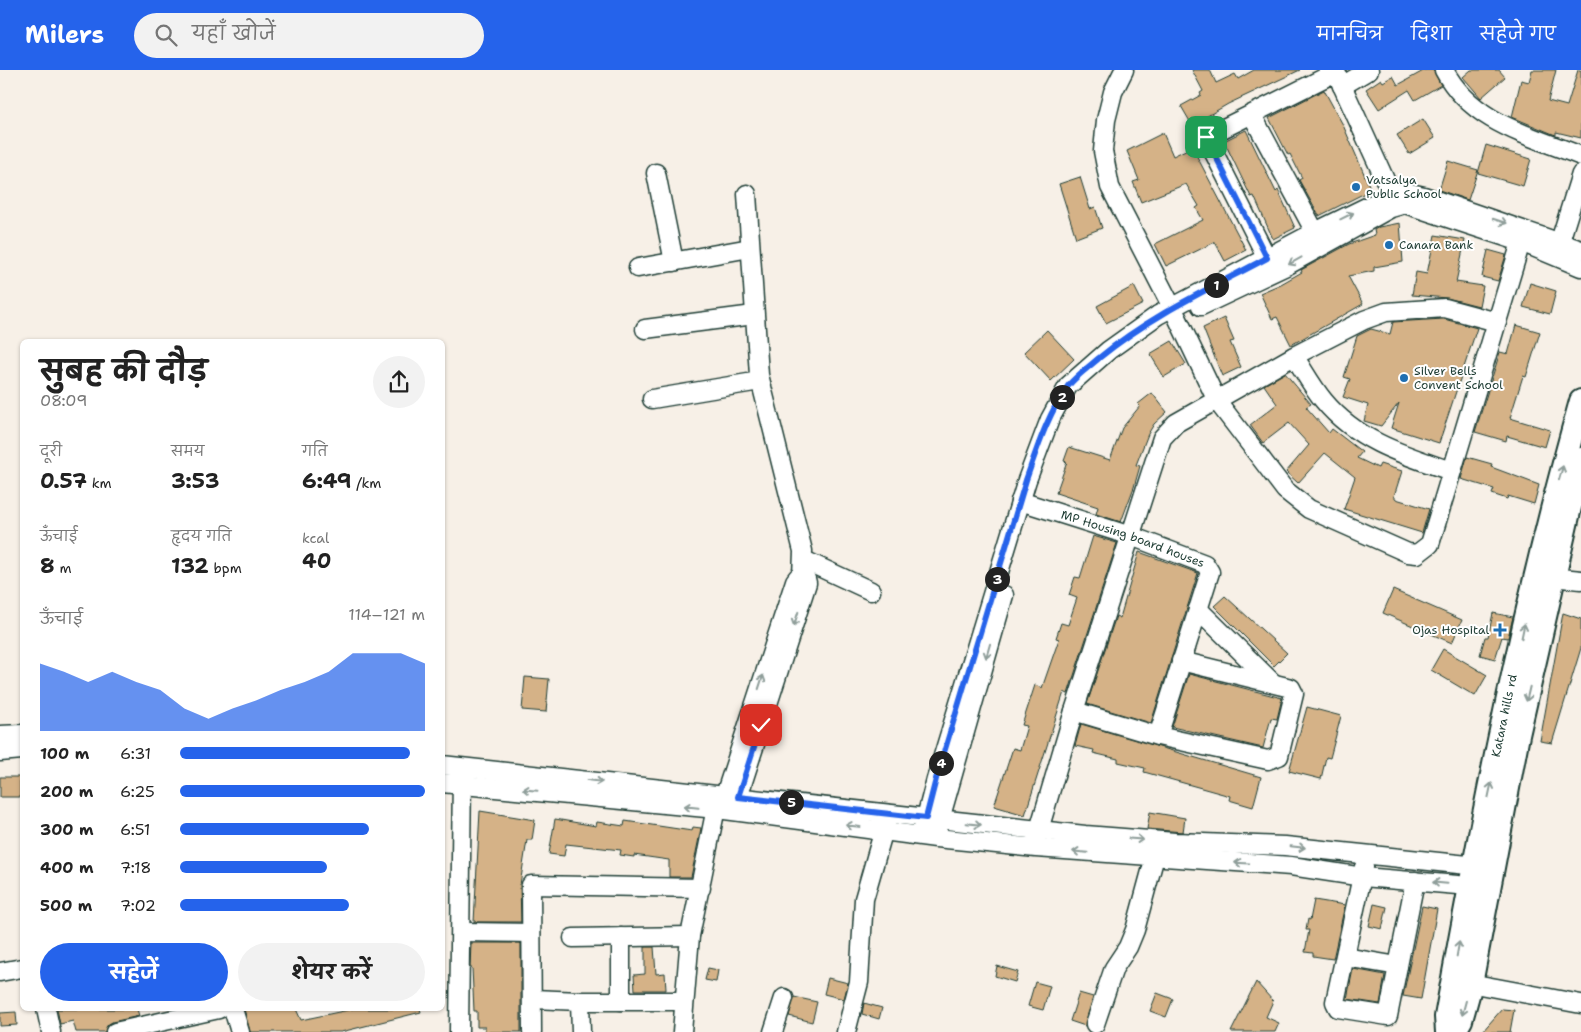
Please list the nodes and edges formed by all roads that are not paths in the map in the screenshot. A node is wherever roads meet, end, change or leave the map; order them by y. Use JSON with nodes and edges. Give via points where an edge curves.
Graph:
{"nodes":[{"id":1,"x":1124,"y":70,"type":"edge"},
{"id":2,"x":1369,"y":70,"type":"edge"},
{"id":3,"x":1444,"y":70,"type":"edge"},
{"id":4,"x":1342,"y":75,"type":"edge"},
{"id":5,"x":1252,"y":114,"type":"junction"},
{"id":6,"x":1581,"y":156,"type":"edge"},
{"id":7,"x":656,"y":173,"type":"dead end"},
{"id":8,"x":1581,"y":174,"type":"edge"},
{"id":9,"x":747,"y":194,"type":"dead end"},
{"id":10,"x":1402,"y":199,"type":"junction"},
{"id":11,"x":1315,"y":232,"type":"junction"},
{"id":12,"x":1560,"y":241,"type":"junction"},
{"id":13,"x":1521,"y":242,"type":"junction"},
{"id":14,"x":750,"y":248,"type":"junction"},
{"id":15,"x":1581,"y":250,"type":"edge"},
{"id":16,"x":1267,"y":258,"type":"junction"},
{"id":17,"x":674,"y":262,"type":"junction"},
{"id":18,"x":1581,"y":267,"type":"edge"},
{"id":19,"x":638,"y":268,"type":"dead end"},
{"id":20,"x":1175,"y":312,"type":"junction"},
{"id":21,"x":754,"y":315,"type":"junction"},
{"id":22,"x":1496,"y":322,"type":"junction"},
{"id":23,"x":645,"y":329,"type":"dead end"},
{"id":24,"x":1294,"y":356,"type":"junction"},
{"id":25,"x":760,"y":381,"type":"junction"},
{"id":26,"x":652,"y":399,"type":"dead end"},
{"id":27,"x":1217,"y":401,"type":"junction"},
{"id":28,"x":1581,"y":401,"type":"edge"},
{"id":29,"x":1581,"y":459,"type":"edge"},
{"id":30,"x":1450,"y":471,"type":"junction"},
{"id":31,"x":1025,"y":502,"type":"junction"},
{"id":32,"x":1565,"y":524,"type":"edge"},
{"id":33,"x":1131,"y":536,"type":"junction"},
{"id":34,"x":803,"y":569,"type":"junction"},
{"id":35,"x":1545,"y":576,"type":"junction"},
{"id":36,"x":1581,"y":580,"type":"edge"},
{"id":37,"x":871,"y":591,"type":"dead end"},
{"id":38,"x":1198,"y":609,"type":"junction"},
{"id":39,"x":1181,"y":661,"type":"junction"},
{"id":40,"x":1273,"y":684,"type":"junction"},
{"id":41,"x":1074,"y":711,"type":"junction"},
{"id":42,"x":20,"y":734,"type":"edge"},
{"id":43,"x":0,"y":735,"type":"edge"},
{"id":44,"x":1158,"y":736,"type":"junction"},
{"id":45,"x":20,"y":750,"type":"edge"},
{"id":46,"x":0,"y":752,"type":"edge"},
{"id":47,"x":445,"y":766,"type":"edge"},
{"id":48,"x":462,"y":775,"type":"junction"},
{"id":49,"x":445,"y":782,"type":"edge"},
{"id":50,"x":724,"y":799,"type":"junction"},
{"id":51,"x":933,"y":819,"type":"junction"},
{"id":52,"x":886,"y":822,"type":"junction"},
{"id":53,"x":1038,"y":830,"type":"junction"},
{"id":54,"x":929,"y":837,"type":"junction"},
{"id":55,"x":1159,"y":841,"type":"junction"},
{"id":56,"x":1034,"y":848,"type":"junction"},
{"id":57,"x":1366,"y":855,"type":"junction"},
{"id":58,"x":1156,"y":858,"type":"junction"},
{"id":59,"x":1363,"y":877,"type":"junction"},
{"id":60,"x":1482,"y":877,"type":"junction"},
{"id":61,"x":1415,"y":881,"type":"junction"},
{"id":62,"x":701,"y":888,"type":"junction"},
{"id":63,"x":462,"y":932,"type":"junction"},
{"id":64,"x":531,"y":933,"type":"junction"},
{"id":65,"x":690,"y":936,"type":"junction"},
{"id":66,"x":621,"y":937,"type":"junction"},
{"id":67,"x":573,"y":938,"type":"dead end"},
{"id":68,"x":1345,"y":958,"type":"junction"},
{"id":69,"x":1398,"y":966,"type":"junction"},
{"id":70,"x":20,"y":968,"type":"edge"},
{"id":71,"x":0,"y":972,"type":"edge"},
{"id":72,"x":1462,"y":982,"type":"junction"},
{"id":73,"x":784,"y":998,"type":"dead end"},
{"id":74,"x":533,"y":999,"type":"junction"},
{"id":75,"x":580,"y":1001,"type":"junction"},
{"id":76,"x":621,"y":1001,"type":"junction"},
{"id":77,"x":684,"y":1001,"type":"junction"},
{"id":78,"x":1576,"y":1003,"type":"edge"},
{"id":79,"x":46,"y":1011,"type":"edge"},
{"id":80,"x":193,"y":1011,"type":"edge"},
{"id":81,"x":234,"y":1011,"type":"edge"},
{"id":82,"x":180,"y":1012,"type":"edge"},
{"id":83,"x":1095,"y":1024,"type":"dead end"},
{"id":84,"x":454,"y":1031,"type":"edge"},
{"id":85,"x":51,"y":1032,"type":"edge"},
{"id":86,"x":115,"y":1032,"type":"edge"},
{"id":87,"x":240,"y":1032,"type":"edge"},
{"id":88,"x":532,"y":1032,"type":"edge"},
{"id":89,"x":581,"y":1032,"type":"edge"},
{"id":90,"x":682,"y":1032,"type":"edge"},
{"id":91,"x":773,"y":1032,"type":"edge"},
{"id":92,"x":846,"y":1032,"type":"edge"},
{"id":93,"x":1447,"y":1032,"type":"edge"},
{"id":94,"x":1454,"y":1032,"type":"edge"}],
"edges":[{"from":1,"to":20,"type":"street","via":[[1113,92],[1106,120],[1103,151],[1110,187]]},
{"from":2,"to":4,"type":"street"},
{"from":3,"to":6,"type":"street","via":[[1453,88],[1490,120]]},
{"from":4,"to":5,"type":"street"},
{"from":4,"to":10,"type":"street"},
{"from":5,"to":11,"type":"street"},
{"from":5,"to":16,"type":"street","via":[[1206,137]]},
{"from":7,"to":17,"type":"street"},
{"from":8,"to":12,"type":"street"},
{"from":9,"to":14,"type":"street"},
{"from":11,"to":10,"type":"street","one_way":true},
{"from":10,"to":12,"type":"street","one_way":true},
{"from":10,"to":13,"type":"street"},
{"from":10,"to":20,"type":"street","one_way":true,"via":[[1288,265]]},
{"from":11,"to":16,"type":"street"},
{"from":12,"to":15,"type":"street"},
{"from":13,"to":18,"type":"street"},
{"from":13,"to":22,"type":"street"},
{"from":14,"to":17,"type":"street"},
{"from":14,"to":21,"type":"street"},
{"from":16,"to":20,"type":"street"},
{"from":17,"to":19,"type":"street"},
{"from":20,"to":27,"type":"street"},
{"from":20,"to":31,"type":"street","via":[[1120,354],[1072,400],[1058,424]]},
{"from":21,"to":23,"type":"street"},
{"from":21,"to":25,"type":"street"},
{"from":22,"to":24,"type":"street","via":[[1445,308],[1386,312]]},
{"from":22,"to":30,"type":"street"},
{"from":24,"to":27,"type":"street"},
{"from":24,"to":30,"type":"street","via":[[1324,401],[1359,433],[1384,448]]},
{"from":25,"to":26,"type":"street"},
{"from":25,"to":34,"type":"street"},
{"from":27,"to":30,"type":"street","via":[[1285,490],[1309,509],[1408,553],[1417,554],[1430,544]]},
{"from":27,"to":33,"type":"street","via":[[1176,423],[1162,438]]},
{"from":32,"to":28,"type":"main road","name":"Katara hills rd","one_way":true},
{"from":29,"to":32,"type":"main road","name":"Katara hills rd"},
{"from":31,"to":33,"type":"street","name":"MP Housing board houses"},
{"from":31,"to":51,"type":"street"},
{"from":32,"to":35,"type":"main road","name":"Katara hills rd"},
{"from":33,"to":38,"type":"street","name":"MP Housing board houses","via":[[1208,566],[1210,572]]},
{"from":33,"to":41,"type":"street"},
{"from":34,"to":37,"type":"street"},
{"from":34,"to":50,"type":"street","via":[[794,581]]},
{"from":35,"to":36,"type":"street"},
{"from":35,"to":60,"type":"main road","name":"Katara hills rd"},
{"from":38,"to":39,"type":"street","name":"MP Housing board houses"},
{"from":38,"to":40,"type":"street"},
{"from":39,"to":40,"type":"street"},
{"from":39,"to":44,"type":"street","name":"MP Housing board houses"},
{"from":40,"to":44,"type":"street","via":[[1288,687],[1294,694],[1280,753],[1275,758],[1268,760]]},
{"from":41,"to":44,"type":"street"},
{"from":41,"to":53,"type":"street"},
{"from":42,"to":43,"type":"street"},
{"from":45,"to":46,"type":"street"},
{"from":47,"to":48,"type":"street"},
{"from":48,"to":49,"type":"street"},
{"from":48,"to":50,"type":"street"},
{"from":48,"to":63,"type":"street"},
{"from":50,"to":52,"type":"street"},
{"from":52,"to":50,"type":"street","one_way":true},
{"from":50,"to":62,"type":"street"},
{"from":51,"to":52,"type":"street"},
{"from":51,"to":53,"type":"street","one_way":true},
{"from":51,"to":54,"type":"street"},
{"from":52,"to":54,"type":"street"},
{"from":52,"to":92,"type":"street","via":[[864,900],[859,982]]},
{"from":53,"to":55,"type":"street","one_way":true},
{"from":53,"to":56,"type":"street"},
{"from":54,"to":56,"type":"street"},
{"from":55,"to":57,"type":"street","one_way":true,"via":[[1285,846]]},
{"from":55,"to":58,"type":"street"},
{"from":58,"to":56,"type":"street","one_way":true},
{"from":57,"to":59,"type":"street"},
{"from":57,"to":60,"type":"street"},
{"from":59,"to":58,"type":"street","one_way":true,"via":[[1291,866]]},
{"from":58,"to":83,"type":"street","via":[[1135,930],[1114,968]]},
{"from":59,"to":61,"type":"street"},
{"from":59,"to":68,"type":"street"},
{"from":60,"to":61,"type":"street","one_way":true},
{"from":60,"to":72,"type":"main road","name":"Katara hills rd"},
{"from":61,"to":69,"type":"street"},
{"from":62,"to":64,"type":"street","via":[[531,885]]},
{"from":62,"to":65,"type":"street"},
{"from":63,"to":64,"type":"street"},
{"from":63,"to":84,"type":"street"},
{"from":64,"to":74,"type":"street"},
{"from":65,"to":66,"type":"street"},
{"from":65,"to":77,"type":"street"},
{"from":66,"to":67,"type":"street"},
{"from":66,"to":76,"type":"street"},
{"from":68,"to":69,"type":"street"},
{"from":68,"to":69,"type":"street","via":[[1336,1007],[1383,1017],[1388,1016]]},
{"from":70,"to":71,"type":"street"},
{"from":72,"to":78,"type":"street"},
{"from":72,"to":93,"type":"main road","name":"Katara hills rd","via":[[1446,1017]]},
{"from":72,"to":94,"type":"main road","name":"Katara hills rd","one_way":true,"via":[[1461,1020]]},
{"from":73,"to":91,"type":"street"},
{"from":74,"to":75,"type":"street"},
{"from":74,"to":88,"type":"street"},
{"from":75,"to":76,"type":"street"},
{"from":75,"to":89,"type":"street"},
{"from":76,"to":77,"type":"street"},
{"from":77,"to":90,"type":"street"},
{"from":79,"to":85,"type":"street"},
{"from":80,"to":82,"type":"street"},
{"from":81,"to":87,"type":"street"},
{"from":82,"to":86,"type":"street"}]}
